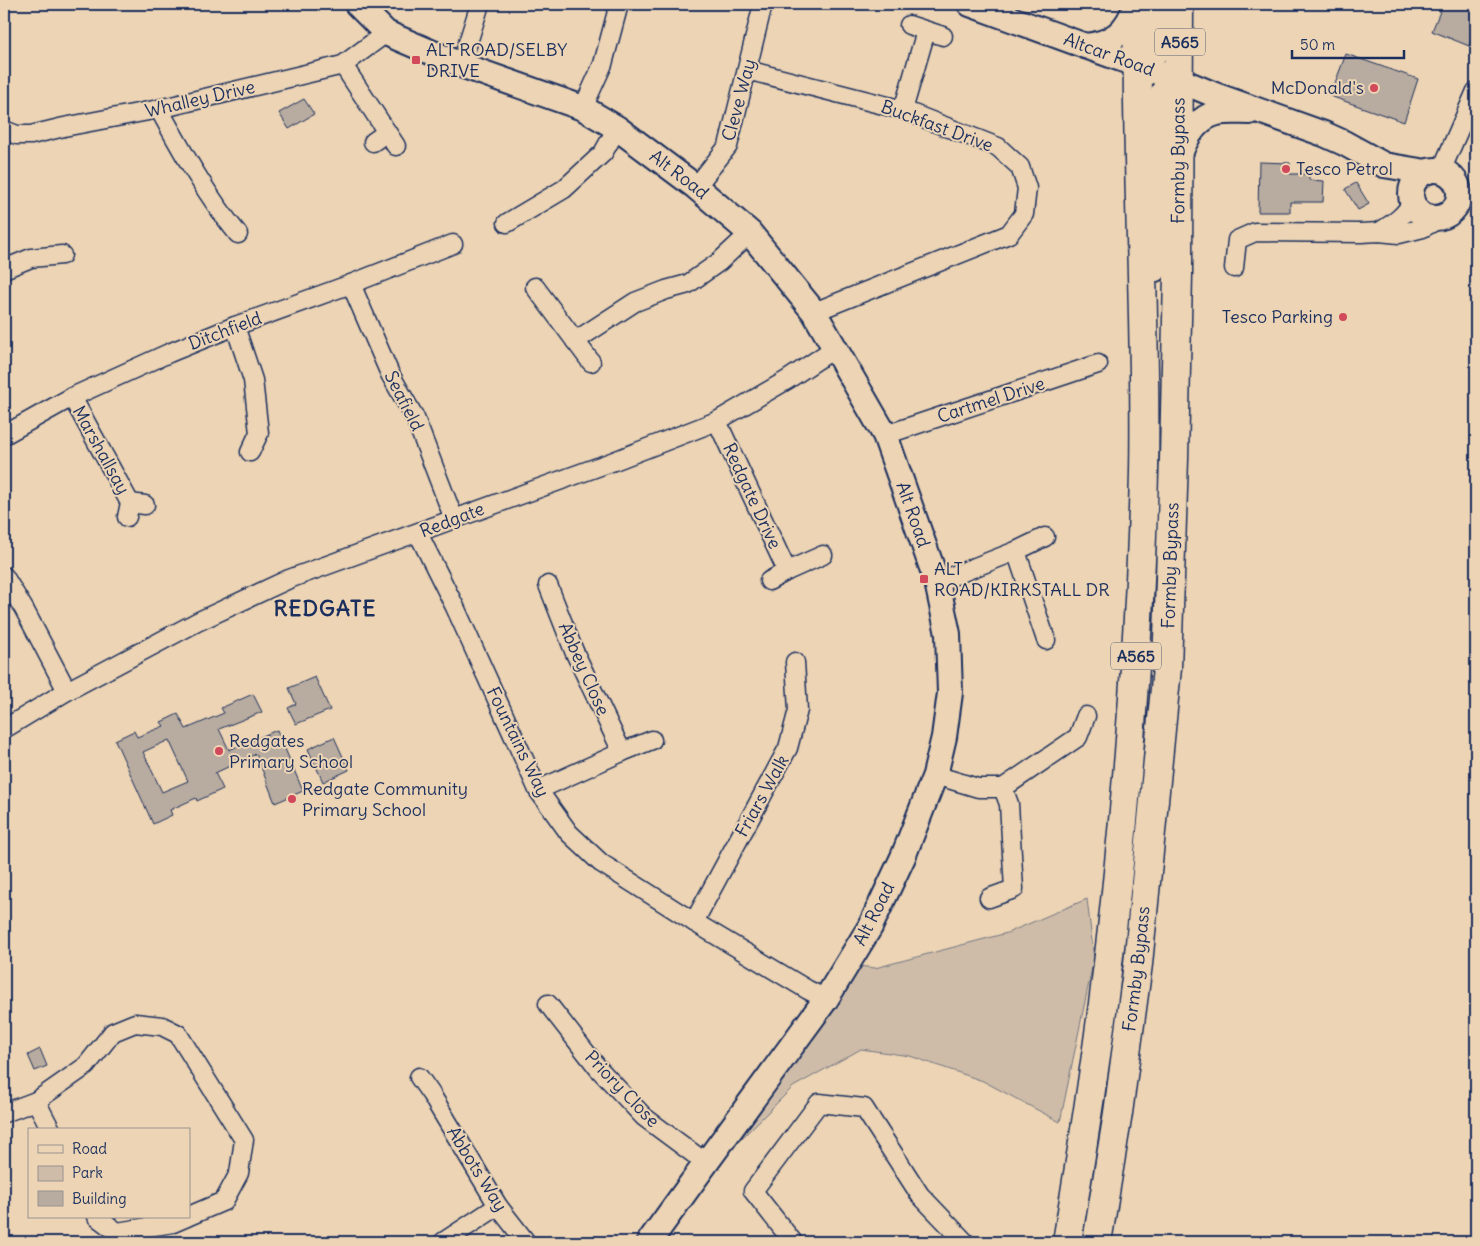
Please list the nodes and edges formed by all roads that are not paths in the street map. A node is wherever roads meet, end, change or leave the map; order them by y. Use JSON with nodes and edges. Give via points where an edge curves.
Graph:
{"nodes":[{"id":1,"x":357,"y":4,"type":"edge"},
{"id":2,"x":480,"y":4,"type":"edge"},
{"id":3,"x":619,"y":4,"type":"edge"},
{"id":4,"x":763,"y":4,"type":"edge"},
{"id":5,"x":970,"y":4,"type":"edge"},
{"id":6,"x":1137,"y":4,"type":"edge"},
{"id":7,"x":1162,"y":4,"type":"edge"},
{"id":8,"x":1180,"y":4,"type":"edge"},
{"id":9,"x":909,"y":25,"type":"dead end"},
{"id":10,"x":926,"y":30,"type":"junction"},
{"id":11,"x":386,"y":33,"type":"junction"},
{"id":12,"x":943,"y":36,"type":"dead end"},
{"id":13,"x":1085,"y":46,"type":"junction"},
{"id":14,"x":343,"y":65,"type":"junction"},
{"id":15,"x":461,"y":65,"type":"junction"},
{"id":16,"x":1137,"y":65,"type":"junction"},
{"id":17,"x":747,"y":70,"type":"junction"},
{"id":18,"x":1179,"y":80,"type":"junction"},
{"id":19,"x":1476,"y":92,"type":"edge"},
{"id":20,"x":583,"y":108,"type":"junction"},
{"id":21,"x":159,"y":109,"type":"junction"},
{"id":22,"x":903,"y":110,"type":"junction"},
{"id":23,"x":1263,"y":112,"type":"junction"},
{"id":24,"x":618,"y":128,"type":"junction"},
{"id":25,"x":4,"y":130,"type":"edge"},
{"id":26,"x":385,"y":140,"type":"dead end"},
{"id":27,"x":1179,"y":157,"type":"junction"},
{"id":28,"x":1384,"y":165,"type":"junction"},
{"id":29,"x":1449,"y":178,"type":"edge"},
{"id":30,"x":696,"y":187,"type":"junction"},
{"id":31,"x":1412,"y":198,"type":"junction"},
{"id":32,"x":1476,"y":205,"type":"edge"},
{"id":33,"x":1447,"y":214,"type":"junction"},
{"id":34,"x":508,"y":223,"type":"dead end"},
{"id":35,"x":1379,"y":232,"type":"junction"},
{"id":36,"x":750,"y":233,"type":"junction"},
{"id":37,"x":238,"y":234,"type":"dead end"},
{"id":38,"x":44,"y":244,"type":"dead end"},
{"id":39,"x":453,"y":245,"type":"dead end"},
{"id":40,"x":62,"y":255,"type":"dead end"},
{"id":41,"x":32,"y":258,"type":"junction"},
{"id":42,"x":4,"y":268,"type":"edge"},
{"id":43,"x":1234,"y":268,"type":"dead end"},
{"id":44,"x":352,"y":284,"type":"junction"},
{"id":45,"x":535,"y":287,"type":"dead end"},
{"id":46,"x":814,"y":312,"type":"junction"},
{"id":47,"x":235,"y":326,"type":"junction"},
{"id":48,"x":575,"y":341,"type":"junction"},
{"id":49,"x":835,"y":348,"type":"junction"},
{"id":50,"x":591,"y":362,"type":"dead end"},
{"id":51,"x":1144,"y":362,"type":"junction"},
{"id":52,"x":1098,"y":364,"type":"dead end"},
{"id":53,"x":72,"y":398,"type":"junction"},
{"id":54,"x":717,"y":421,"type":"junction"},
{"id":55,"x":4,"y":435,"type":"edge"},
{"id":56,"x":885,"y":435,"type":"junction"},
{"id":57,"x":250,"y":452,"type":"dead end"},
{"id":58,"x":134,"y":509,"type":"dead end"},
{"id":59,"x":454,"y":519,"type":"junction"},
{"id":60,"x":418,"y":533,"type":"junction"},
{"id":61,"x":1045,"y":537,"type":"dead end"},
{"id":62,"x":1016,"y":551,"type":"junction"},
{"id":63,"x":823,"y":555,"type":"dead end"},
{"id":64,"x":787,"y":571,"type":"junction"},
{"id":65,"x":4,"y":576,"type":"edge"},
{"id":66,"x":769,"y":581,"type":"dead end"},
{"id":67,"x":937,"y":582,"type":"junction"},
{"id":68,"x":548,"y":585,"type":"dead end"},
{"id":69,"x":1046,"y":640,"type":"dead end"},
{"id":70,"x":796,"y":662,"type":"dead end"},
{"id":71,"x":67,"y":691,"type":"junction"},
{"id":72,"x":1086,"y":716,"type":"dead end"},
{"id":73,"x":4,"y":729,"type":"edge"},
{"id":74,"x":652,"y":740,"type":"dead end"},
{"id":75,"x":622,"y":752,"type":"junction"},
{"id":76,"x":935,"y":775,"type":"junction"},
{"id":77,"x":1003,"y":788,"type":"junction"},
{"id":78,"x":538,"y":790,"type":"junction"},
{"id":79,"x":989,"y":898,"type":"dead end"},
{"id":80,"x":694,"y":922,"type":"junction"},
{"id":81,"x":826,"y":999,"type":"junction"},
{"id":82,"x":548,"y":1004,"type":"dead end"},
{"id":83,"x":419,"y":1078,"type":"dead end"},
{"id":84,"x":36,"y":1101,"type":"junction"},
{"id":85,"x":4,"y":1113,"type":"edge"},
{"id":86,"x":50,"y":1128,"type":"edge"},
{"id":87,"x":706,"y":1163,"type":"junction"},
{"id":88,"x":498,"y":1206,"type":"junction"},
{"id":89,"x":190,"y":1216,"type":"edge"},
{"id":90,"x":98,"y":1218,"type":"edge"},
{"id":91,"x":186,"y":1218,"type":"edge"},
{"id":92,"x":444,"y":1242,"type":"edge"},
{"id":93,"x":526,"y":1242,"type":"edge"},
{"id":94,"x":649,"y":1242,"type":"edge"},
{"id":95,"x":794,"y":1242,"type":"edge"},
{"id":96,"x":965,"y":1242,"type":"edge"},
{"id":97,"x":1067,"y":1242,"type":"edge"},
{"id":98,"x":1096,"y":1242,"type":"edge"}],
"edges":[{"from":1,"to":11,"type":"street","name":"Alt Road"},
{"from":2,"to":15,"type":"street"},
{"from":3,"to":20,"type":"street","via":[[603,64]]},
{"from":4,"to":17,"type":"street","name":"Cleve Way"},
{"from":5,"to":13,"type":"street","name":"Altcar Road"},
{"from":6,"to":13,"type":"street","via":[[1127,24],[1115,37]]},
{"from":6,"to":16,"type":"highway","name":"Formby Bypass","number":"A565"},
{"from":7,"to":16,"type":"street","via":[[1159,42],[1151,58]]},
{"from":8,"to":18,"type":"highway","name":"Formby Bypass","number":"A565"},
{"from":9,"to":10,"type":"street"},
{"from":10,"to":12,"type":"street"},
{"from":10,"to":22,"type":"street"},
{"from":11,"to":14,"type":"street","name":"Whalley Drive"},
{"from":11,"to":15,"type":"street","name":"Alt Road"},
{"from":13,"to":16,"type":"street","name":"Altcar Road"},
{"from":14,"to":21,"type":"street","name":"Whalley Drive"},
{"from":14,"to":26,"type":"street"},
{"from":15,"to":20,"type":"street","name":"Alt Road"},
{"from":16,"to":18,"type":"street","name":"Altcar Road"},
{"from":16,"to":51,"type":"highway","name":"Formby Bypass","number":"A565"},
{"from":17,"to":22,"type":"street","name":"Buckfast Drive"},
{"from":17,"to":30,"type":"street","name":"Cleve Way","via":[[728,146]]},
{"from":18,"to":23,"type":"street","name":"Altcar Road"},
{"from":18,"to":27,"type":"highway","name":"Formby Bypass","number":"A565"},
{"from":18,"to":51,"type":"street","via":[[1168,85],[1158,110],[1155,302]]},
{"from":19,"to":29,"type":"street"},
{"from":20,"to":24,"type":"street","name":"Alt Road"},
{"from":21,"to":25,"type":"street","name":"Whalley Drive","via":[[30,135]]},
{"from":21,"to":37,"type":"street","via":[[216,220]]},
{"from":22,"to":46,"type":"street","name":"Buckfast Drive","via":[[998,147],[1020,167],[1027,188],[1024,214],[1009,234]]},
{"from":23,"to":27,"type":"street","via":[[1222,113],[1207,117],[1191,132]]},
{"from":23,"to":28,"type":"street","name":"Altcar Road","via":[[1337,140]]},
{"from":24,"to":30,"type":"street","name":"Alt Road"},
{"from":24,"to":34,"type":"street","via":[[602,153],[564,189]]},
{"from":27,"to":98,"type":"highway","name":"Formby Bypass","number":"A565","via":[[1175,439],[1167,668],[1138,964]]},
{"from":28,"to":29,"type":"street","name":"Altcar Road"},
{"from":28,"to":31,"type":"street","name":"Altcar Road","via":[[1389,175]]},
{"from":29,"to":31,"type":"street","via":[[1419,176]]},
{"from":29,"to":33,"type":"street","via":[[1459,194]]},
{"from":30,"to":36,"type":"street","name":"Alt Road"},
{"from":31,"to":33,"type":"street","via":[[1421,213],[1436,218]]},
{"from":31,"to":35,"type":"street","via":[[1400,218]]},
{"from":32,"to":33,"type":"street"},
{"from":33,"to":35,"type":"street","via":[[1415,231],[1399,234]]},
{"from":35,"to":43,"type":"street","via":[[1256,232],[1237,240]]},
{"from":36,"to":46,"type":"street","name":"Alt Road"},
{"from":36,"to":48,"type":"street","via":[[719,262],[688,284],[635,302]]},
{"from":38,"to":41,"type":"street"},
{"from":39,"to":44,"type":"street","name":"Ditchfield"},
{"from":40,"to":41,"type":"street"},
{"from":41,"to":42,"type":"street"},
{"from":44,"to":47,"type":"street","name":"Ditchfield"},
{"from":44,"to":59,"type":"street","name":"Seafield","via":[[390,374],[415,418]]},
{"from":45,"to":48,"type":"street"},
{"from":46,"to":49,"type":"street","name":"Alt Road"},
{"from":47,"to":53,"type":"street","name":"Ditchfield"},
{"from":47,"to":57,"type":"street","via":[[253,380],[266,437]]},
{"from":48,"to":50,"type":"street"},
{"from":49,"to":54,"type":"street","name":"Redgate"},
{"from":49,"to":56,"type":"street","name":"Alt Road"},
{"from":51,"to":97,"type":"highway","name":"Formby Bypass","number":"A565","via":[[1140,580],[1126,785],[1094,1073]]},
{"from":52,"to":56,"type":"street","name":"Cartmel Drive"},
{"from":53,"to":55,"type":"street","name":"Ditchfield"},
{"from":53,"to":58,"type":"street","name":"Marshallsay"},
{"from":54,"to":59,"type":"street","name":"Redgate"},
{"from":54,"to":64,"type":"street","name":"Redgate Drive"},
{"from":56,"to":67,"type":"street","name":"Alt Road"},
{"from":59,"to":60,"type":"street","name":"Redgate"},
{"from":60,"to":71,"type":"street","name":"Redgate","via":[[289,579],[197,622]]},
{"from":60,"to":78,"type":"street","name":"Fountains Way"},
{"from":61,"to":62,"type":"street"},
{"from":62,"to":67,"type":"street"},
{"from":62,"to":69,"type":"street"},
{"from":63,"to":64,"type":"street","name":"Redgate Drive"},
{"from":64,"to":66,"type":"street","name":"Redgate Drive"},
{"from":65,"to":71,"type":"street"},
{"from":67,"to":76,"type":"street","name":"Alt Road","via":[[948,634],[950,693]]},
{"from":68,"to":75,"type":"street","name":"Abbey Close","via":[[574,651]]},
{"from":70,"to":80,"type":"street","name":"Friars Walk","via":[[798,710],[788,748]]},
{"from":71,"to":73,"type":"street","name":"Redgate"},
{"from":72,"to":77,"type":"street","via":[[1078,737]]},
{"from":74,"to":75,"type":"street"},
{"from":75,"to":78,"type":"street"},
{"from":76,"to":77,"type":"street","via":[[978,788]]},
{"from":76,"to":81,"type":"street","name":"Alt Road","via":[[903,857],[870,927]]},
{"from":77,"to":79,"type":"street","via":[[1009,804],[1014,889]]},
{"from":78,"to":80,"type":"street","name":"Fountains Way","via":[[569,833],[601,863]]},
{"from":80,"to":81,"type":"street","name":"Fountains Way"},
{"from":81,"to":87,"type":"street","name":"Alt Road"},
{"from":82,"to":87,"type":"street","name":"Priory Close","via":[[598,1068],[644,1117]]},
{"from":83,"to":88,"type":"street","name":"Abbots Way","via":[[424,1097]]},
{"from":84,"to":85,"type":"street"},
{"from":84,"to":86,"type":"street"},
{"from":84,"to":89,"type":"street","via":[[86,1066],[113,1032],[135,1023],[162,1026],[178,1034],[244,1140],[239,1173],[224,1201]]},
{"from":87,"to":94,"type":"street","name":"Alt Road"},
{"from":88,"to":92,"type":"street"},
{"from":88,"to":93,"type":"street","name":"Abbots Way"},
{"from":90,"to":91,"type":"street","via":[[117,1232]]},
{"from":95,"to":96,"type":"street","via":[[753,1191],[819,1103],[864,1108],[920,1195]]}]}
